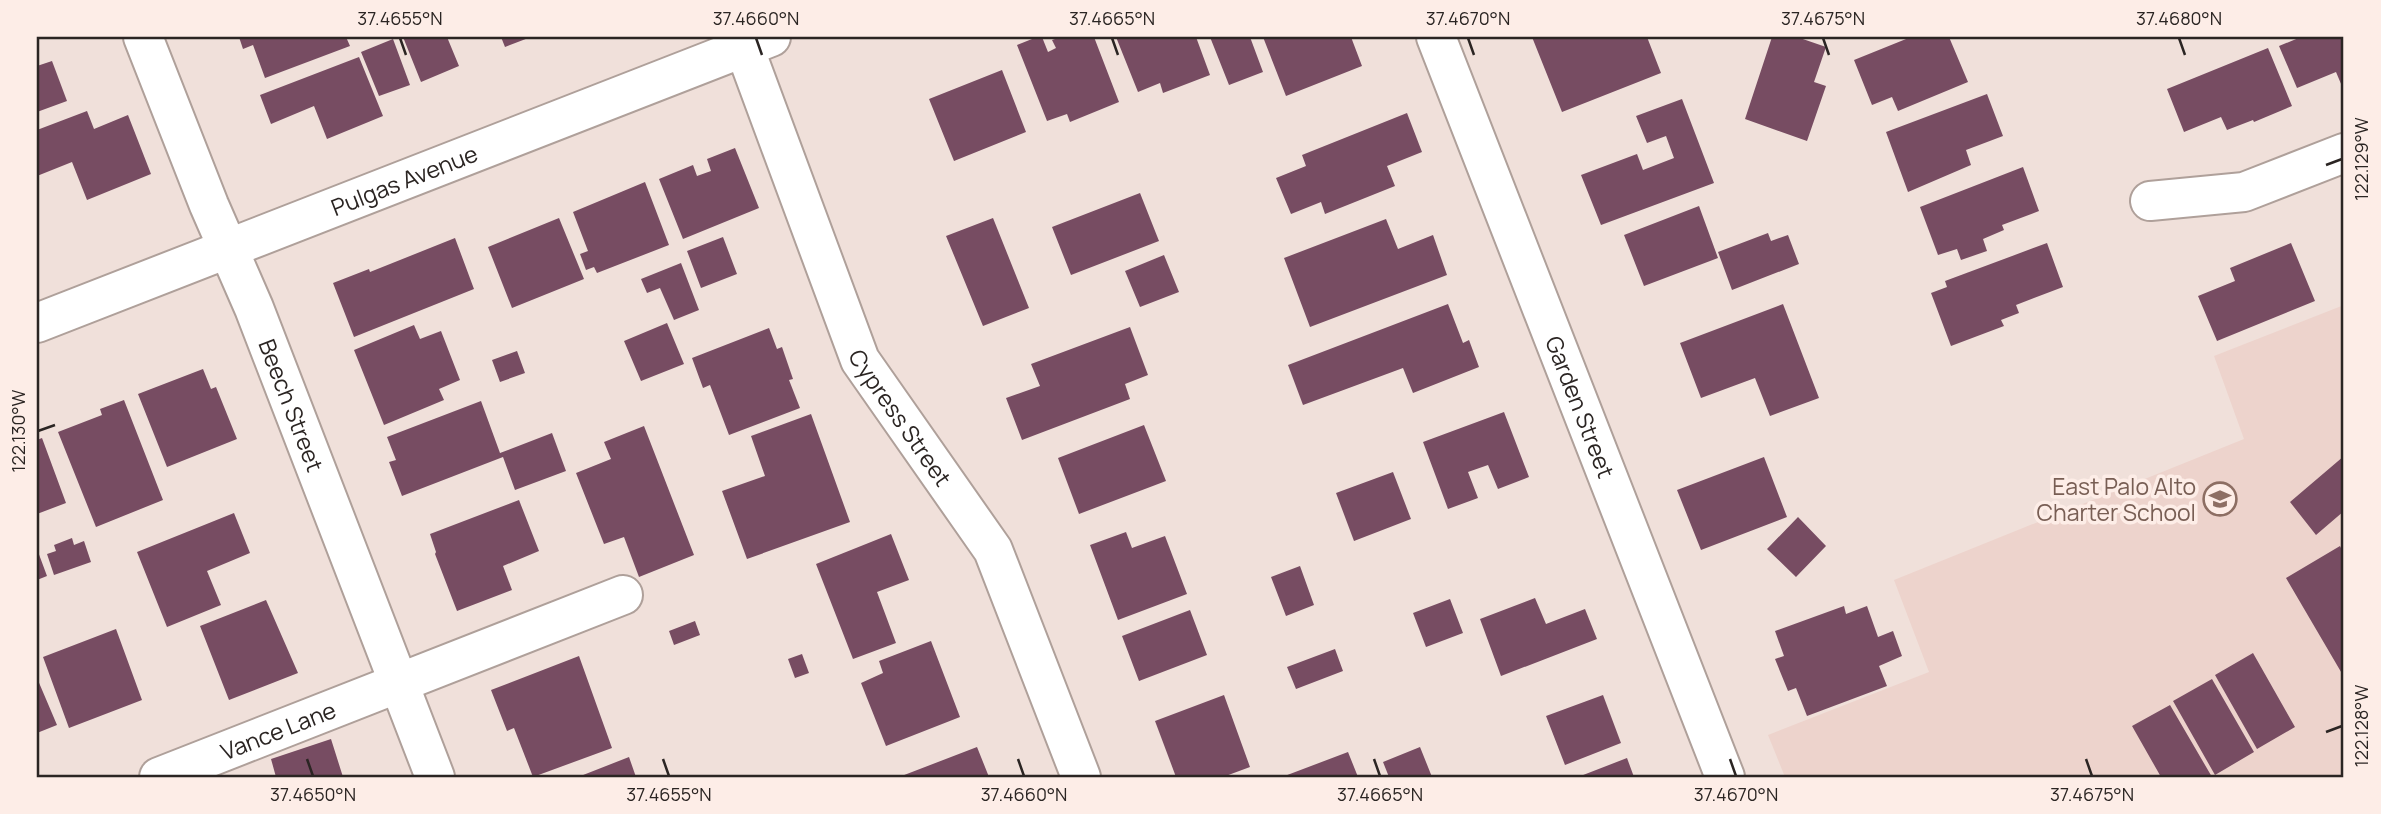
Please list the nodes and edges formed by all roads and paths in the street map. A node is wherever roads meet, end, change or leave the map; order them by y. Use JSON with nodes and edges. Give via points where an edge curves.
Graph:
{"nodes":[{"id":1,"x":143,"y":37,"type":"edge"},
{"id":2,"x":1436,"y":37,"type":"edge"},
{"id":3,"x":757,"y":42,"type":"edge"},
{"id":4,"x":2344,"y":152,"type":"edge"},
{"id":5,"x":2150,"y":201,"type":"dead end"},
{"id":6,"x":229,"y":248,"type":"junction"},
{"id":7,"x":37,"y":323,"type":"edge"},
{"id":8,"x":624,"y":595,"type":"dead end"},
{"id":9,"x":398,"y":683,"type":"junction"},
{"id":10,"x":159,"y":777,"type":"edge"},
{"id":11,"x":435,"y":777,"type":"edge"},
{"id":12,"x":1081,"y":777,"type":"edge"},
{"id":13,"x":1725,"y":777,"type":"edge"}],
"edges":[{"from":1,"to":6,"type":"street","name":"Beech Street"},
{"from":2,"to":13,"type":"street","name":"Garden Street"},
{"from":3,"to":6,"type":"street","name":"Pulgas Avenue"},
{"from":3,"to":12,"type":"street","name":"Cypress Street","via":[[860,360],[993,550]]},
{"from":4,"to":5,"type":"street","via":[[2244,192]]},
{"from":6,"to":7,"type":"street","name":"Pulgas Avenue"},
{"from":6,"to":9,"type":"street","name":"Beech Street"},
{"from":8,"to":9,"type":"street","name":"Vance Lane"},
{"from":9,"to":10,"type":"street","name":"Vance Lane"},
{"from":9,"to":11,"type":"street","name":"Beech Street"}]}
